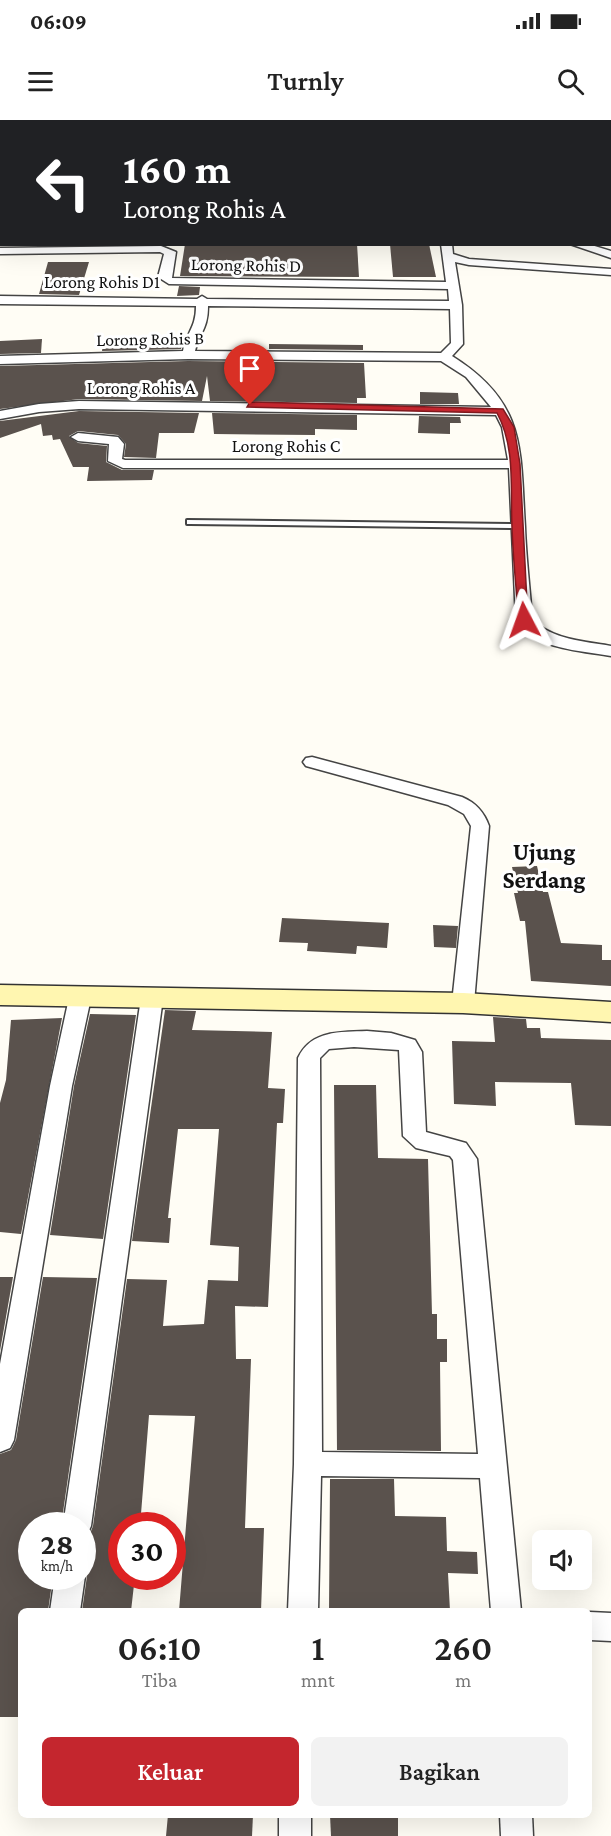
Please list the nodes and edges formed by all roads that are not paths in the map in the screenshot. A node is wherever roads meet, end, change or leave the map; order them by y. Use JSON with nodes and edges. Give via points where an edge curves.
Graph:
{"nodes":[{"id":1,"x":582,"y":246,"type":"edge"},
{"id":2,"x":0,"y":250,"type":"edge"},
{"id":3,"x":446,"y":250,"type":"edge"},
{"id":4,"x":611,"y":255,"type":"edge"},
{"id":5,"x":611,"y":272,"type":"edge"},
{"id":6,"x":452,"y":286,"type":"junction"},
{"id":7,"x":0,"y":300,"type":"edge"},
{"id":8,"x":202,"y":300,"type":"junction"},
{"id":9,"x":456,"y":305,"type":"junction"},
{"id":10,"x":188,"y":355,"type":"junction"},
{"id":11,"x":444,"y":357,"type":"junction"},
{"id":12,"x":0,"y":360,"type":"edge"},
{"id":13,"x":500,"y":411,"type":"junction"},
{"id":14,"x":0,"y":416,"type":"edge"},
{"id":15,"x":78,"y":437,"type":"dead end"},
{"id":16,"x":516,"y":464,"type":"junction"},
{"id":17,"x":190,"y":522,"type":"dead end"},
{"id":18,"x":517,"y":526,"type":"junction"},
{"id":19,"x":611,"y":651,"type":"edge"},
{"id":20,"x":312,"y":762,"type":"dead end"},
{"id":21,"x":0,"y":995,"type":"edge"},
{"id":22,"x":80,"y":998,"type":"junction"},
{"id":23,"x":152,"y":998,"type":"junction"},
{"id":24,"x":464,"y":1003,"type":"junction"},
{"id":25,"x":611,"y":1012,"type":"edge"},
{"id":26,"x":0,"y":1440,"type":"edge"},
{"id":27,"x":308,"y":1464,"type":"junction"},
{"id":28,"x":491,"y":1466,"type":"junction"},
{"id":29,"x":79,"y":1512,"type":"edge"},
{"id":30,"x":68,"y":1590,"type":"edge"},
{"id":31,"x":65,"y":1608,"type":"edge"},
{"id":32,"x":303,"y":1608,"type":"edge"},
{"id":33,"x":506,"y":1608,"type":"edge"},
{"id":34,"x":592,"y":1626,"type":"edge"},
{"id":35,"x":611,"y":1628,"type":"edge"},
{"id":36,"x":296,"y":1818,"type":"edge"},
{"id":37,"x":516,"y":1818,"type":"edge"},
{"id":38,"x":295,"y":1836,"type":"edge"},
{"id":39,"x":517,"y":1836,"type":"edge"}],
"edges":[{"from":1,"to":4,"type":"street"},
{"from":2,"to":6,"type":"street","name":"Lorong Rohis D","via":[[161,249],[170,252],[164,277],[169,281]]},
{"from":3,"to":5,"type":"street","via":[[469,262]]},
{"from":3,"to":6,"type":"street"},
{"from":6,"to":9,"type":"street"},
{"from":7,"to":8,"type":"street","name":"Lorong Rohis D1"},
{"from":8,"to":9,"type":"street","name":"Lorong Rohis D1"},
{"from":8,"to":10,"type":"street","via":[[202,323],[192,337]]},
{"from":9,"to":11,"type":"street","via":[[457,344]]},
{"from":10,"to":11,"type":"street","name":"Lorong Rohis B"},
{"from":10,"to":12,"type":"street","name":"Lorong Rohis B"},
{"from":11,"to":13,"type":"street","via":[[471,374]]},
{"from":13,"to":14,"type":"street","name":"Lorong Rohis A","via":[[273,405],[65,406]]},
{"from":13,"to":16,"type":"street","via":[[509,427]]},
{"from":15,"to":16,"type":"street","name":"Lorong Rohis C","via":[[113,440],[117,444],[115,461],[123,464]]},
{"from":16,"to":18,"type":"street"},
{"from":17,"to":18,"type":"lane"},
{"from":18,"to":19,"type":"street","via":[[524,620],[549,639]]},
{"from":20,"to":24,"type":"street","via":[[455,801],[477,816],[480,826]]},
{"from":21,"to":22,"type":"main road"},
{"from":22,"to":23,"type":"main road"},
{"from":22,"to":26,"type":"street","via":[[61,1086]]},
{"from":23,"to":24,"type":"main road"},
{"from":23,"to":29,"type":"street"},
{"from":24,"to":25,"type":"main road"},
{"from":27,"to":28,"type":"street"},
{"from":27,"to":28,"type":"street","via":[[309,1058],[312,1049],[325,1042],[392,1039],[407,1045],[411,1052],[415,1136],[424,1142],[458,1149],[465,1159]]},
{"from":27,"to":32,"type":"street"},
{"from":28,"to":33,"type":"street"},
{"from":30,"to":31,"type":"street"},
{"from":34,"to":35,"type":"street"},
{"from":36,"to":38,"type":"street"},
{"from":37,"to":39,"type":"street"}]}
